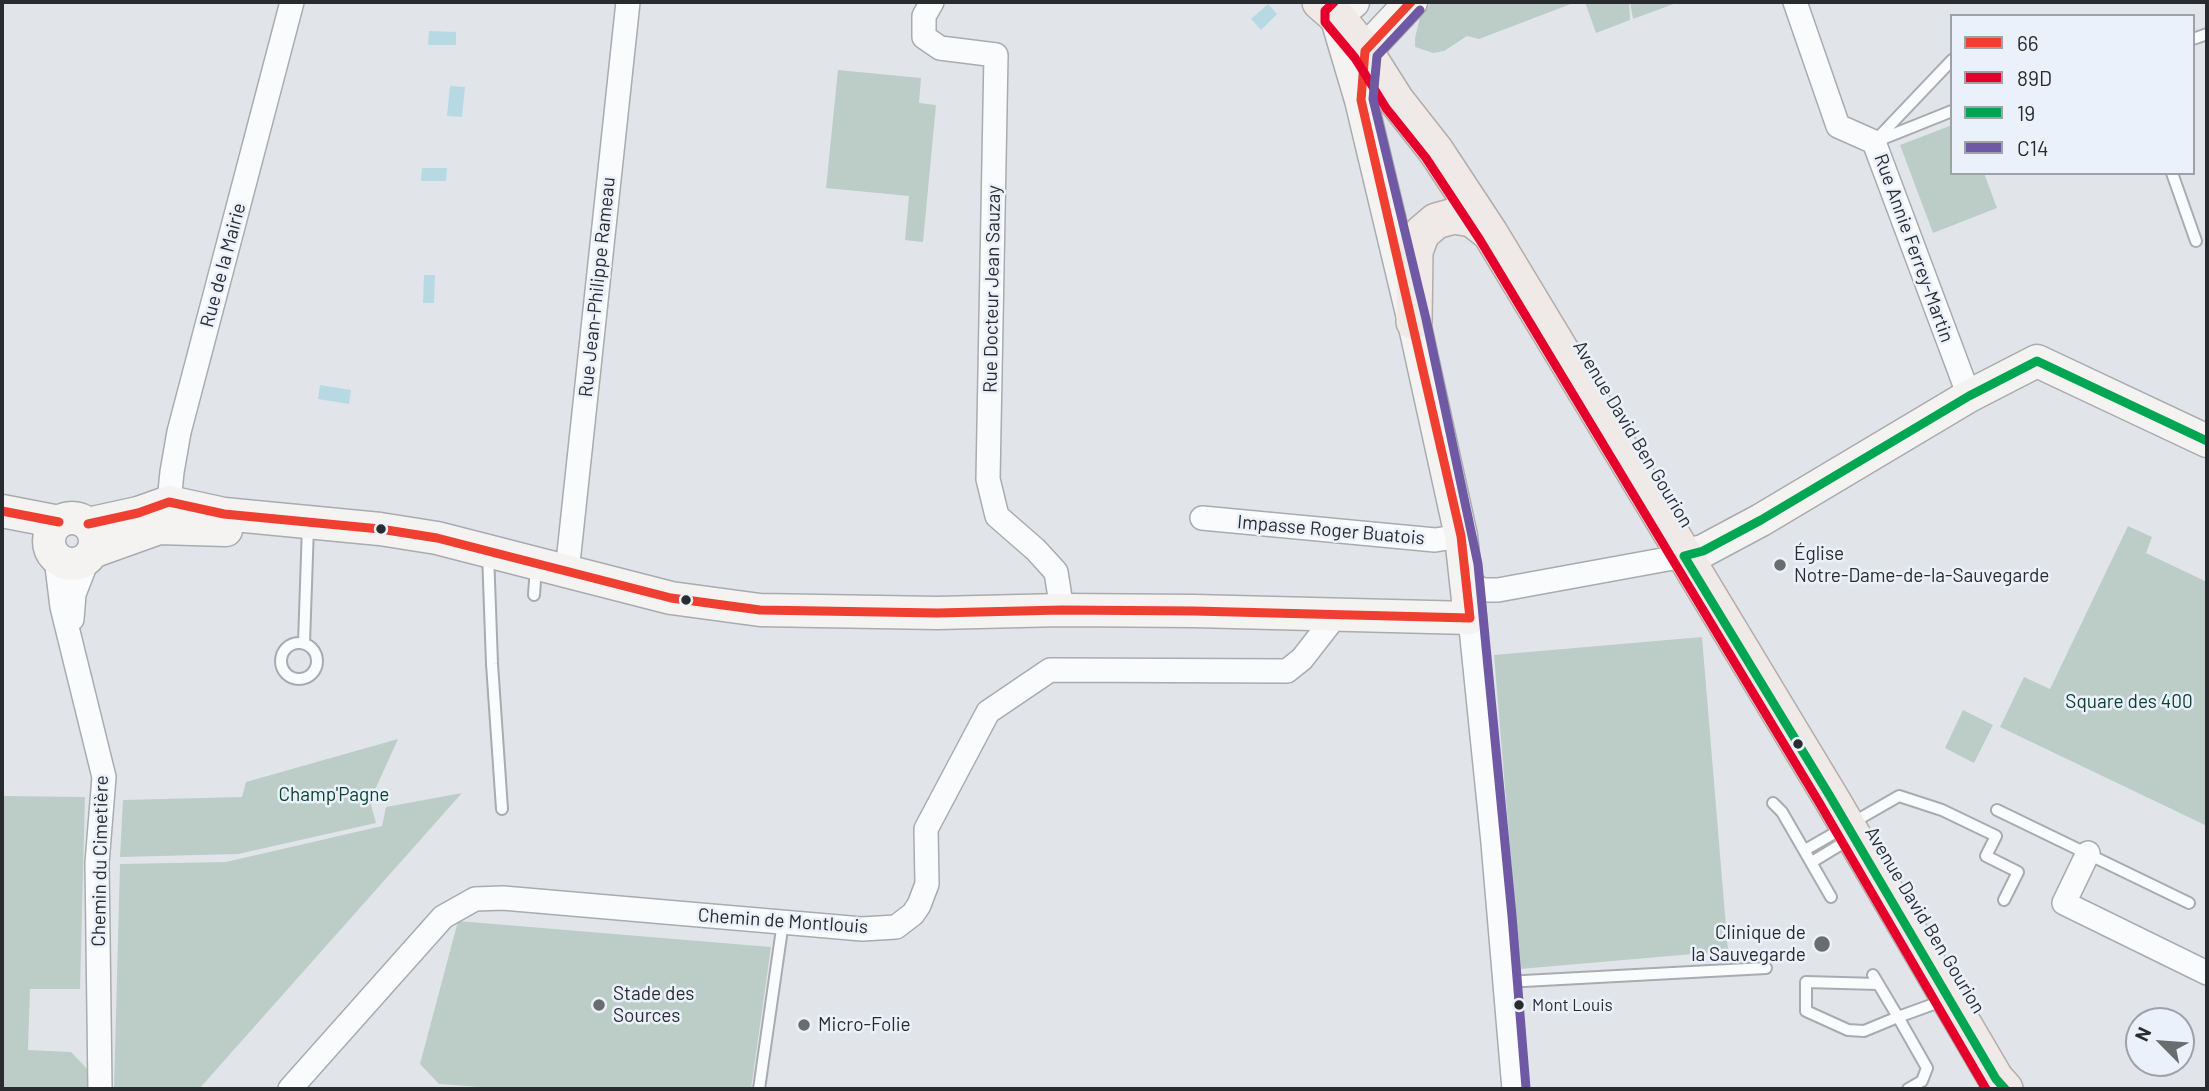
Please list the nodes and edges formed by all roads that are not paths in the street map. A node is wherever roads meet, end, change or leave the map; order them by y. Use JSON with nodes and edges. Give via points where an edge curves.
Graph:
{"nodes":[{"id":1,"x":292,"y":2,"type":"edge"},
{"id":2,"x":628,"y":2,"type":"edge"},
{"id":3,"x":932,"y":2,"type":"edge"},
{"id":4,"x":1411,"y":2,"type":"edge"},
{"id":5,"x":1796,"y":2,"type":"edge"},
{"id":6,"x":1336,"y":6,"type":"edge"},
{"id":7,"x":1365,"y":51,"type":"junction"},
{"id":8,"x":1950,"y":62,"type":"edge"},
{"id":9,"x":1361,"y":100,"type":"junction"},
{"id":10,"x":1950,"y":112,"type":"edge"},
{"id":11,"x":1874,"y":142,"type":"junction"},
{"id":12,"x":2173,"y":175,"type":"edge"},
{"id":13,"x":1490,"y":233,"type":"junction"},
{"id":14,"x":2196,"y":241,"type":"dead end"},
{"id":15,"x":1414,"y":323,"type":"junction"},
{"id":16,"x":1969,"y":396,"type":"junction"},
{"id":17,"x":2207,"y":441,"type":"edge"},
{"id":18,"x":2,"y":511,"type":"edge"},
{"id":19,"x":164,"y":515,"type":"junction"},
{"id":20,"x":1202,"y":518,"type":"dead end"},
{"id":21,"x":308,"y":523,"type":"junction"},
{"id":22,"x":2,"y":525,"type":"edge"},
{"id":23,"x":1461,"y":536,"type":"junction"},
{"id":24,"x":82,"y":539,"type":"junction"},
{"id":25,"x":488,"y":550,"type":"junction"},
{"id":26,"x":1694,"y":553,"type":"junction"},
{"id":27,"x":54,"y":555,"type":"junction"},
{"id":28,"x":537,"y":563,"type":"junction"},
{"id":29,"x":567,"y":572,"type":"junction"},
{"id":30,"x":1468,"y":580,"type":"junction"},
{"id":31,"x":534,"y":595,"type":"dead end"},
{"id":32,"x":1062,"y":610,"type":"junction"},
{"id":33,"x":1337,"y":614,"type":"junction"},
{"id":34,"x":1470,"y":618,"type":"junction"},
{"id":35,"x":71,"y":636,"type":"junction"},
{"id":36,"x":304,"y":643,"type":"dead end"},
{"id":37,"x":1773,"y":803,"type":"dead end"},
{"id":38,"x":502,"y":809,"type":"dead end"},
{"id":39,"x":1997,"y":810,"type":"dead end"},
{"id":40,"x":1854,"y":826,"type":"junction"},
{"id":41,"x":1805,"y":850,"type":"junction"},
{"id":42,"x":2088,"y":853,"type":"junction"},
{"id":43,"x":1812,"y":862,"type":"junction"},
{"id":44,"x":1831,"y":897,"type":"dead end"},
{"id":45,"x":2004,"y":900,"type":"dead end"},
{"id":46,"x":2189,"y":903,"type":"dead end"},
{"id":47,"x":783,"y":922,"type":"junction"},
{"id":48,"x":1766,"y":968,"type":"dead end"},
{"id":49,"x":2207,"y":972,"type":"edge"},
{"id":50,"x":1505,"y":982,"type":"junction"},
{"id":51,"x":1948,"y":999,"type":"junction"},
{"id":52,"x":1898,"y":1017,"type":"junction"},
{"id":53,"x":2007,"y":1087,"type":"edge"},
{"id":54,"x":100,"y":1089,"type":"edge"},
{"id":55,"x":290,"y":1089,"type":"edge"},
{"id":56,"x":759,"y":1089,"type":"edge"},
{"id":57,"x":1514,"y":1089,"type":"edge"},
{"id":58,"x":1908,"y":1089,"type":"edge"}],
"edges":[{"from":1,"to":19,"type":"street","name":"Rue de la Mairie","via":[[179,432]]},
{"from":2,"to":29,"type":"street","name":"Rue Jean-Philippe Rameau"},
{"from":3,"to":32,"type":"street","name":"Rue Docteur Jean Sauzay","via":[[924,16],[924,37],[940,48],[996,55],[988,479],[997,516],[1056,572]]},
{"from":4,"to":7,"type":"street"},
{"from":5,"to":11,"type":"street","name":"Rue Annie Ferrey-Martin","via":[[1838,126]]},
{"from":6,"to":7,"type":"main road","name":"Avenue David Ben Gourion"},
{"from":6,"to":9,"type":"street"},
{"from":7,"to":9,"type":"street"},
{"from":7,"to":13,"type":"main road","name":"Avenue David Ben Gourion"},
{"from":7,"to":26,"type":"main road","name":"Avenue David Ben Gourion","via":[[1411,88],[1504,219]]},
{"from":8,"to":11,"type":"lane"},
{"from":9,"to":15,"type":"street"},
{"from":10,"to":11,"type":"lane"},
{"from":11,"to":16,"type":"street","name":"Rue Annie Ferrey-Martin"},
{"from":12,"to":14,"type":"lane"},
{"from":13,"to":15,"type":"main road","via":[[1472,219],[1454,216],[1436,221],[1422,233],[1415,251]]},
{"from":13,"to":26,"type":"main road","name":"Avenue David Ben Gourion"},
{"from":15,"to":23,"type":"street"},
{"from":16,"to":17,"type":"street","via":[[2038,361]]},
{"from":16,"to":26,"type":"street","via":[[1761,520]]},
{"from":18,"to":24,"type":"street"},
{"from":19,"to":21,"type":"street","via":[[223,531]]},
{"from":19,"to":24,"type":"street"},
{"from":20,"to":23,"type":"street","name":"Impasse Roger Buatois","via":[[1435,540]]},
{"from":21,"to":25,"type":"street","via":[[380,529]]},
{"from":21,"to":36,"type":"lane"},
{"from":22,"to":27,"type":"street"},
{"from":23,"to":30,"type":"street"},
{"from":24,"to":27,"type":"street","via":[[50,532]]},
{"from":24,"to":35,"type":"street","name":"Chemin du Cimetière"},
{"from":25,"to":28,"type":"street"},
{"from":25,"to":38,"type":"lane"},
{"from":26,"to":30,"type":"street","via":[[1498,590],[1482,590]]},
{"from":26,"to":40,"type":"main road","name":"Avenue David Ben Gourion"},
{"from":27,"to":35,"type":"street","name":"Chemin du Cimetière"},
{"from":28,"to":29,"type":"street"},
{"from":28,"to":31,"type":"lane"},
{"from":29,"to":32,"type":"street","via":[[671,598],[760,610]]},
{"from":30,"to":34,"type":"street"},
{"from":32,"to":33,"type":"street"},
{"from":33,"to":34,"type":"street"},
{"from":33,"to":47,"type":"street","name":"Chemin de Montlouis","via":[[1287,671],[1050,670],[989,712],[926,829],[927,884],[913,914],[896,927],[862,929]]},
{"from":34,"to":50,"type":"street"},
{"from":35,"to":54,"type":"street","name":"Chemin du Cimetière","via":[[104,777],[97,863]]},
{"from":37,"to":41,"type":"lane"},
{"from":39,"to":42,"type":"lane"},
{"from":40,"to":41,"type":"lane"},
{"from":40,"to":43,"type":"lane"},
{"from":40,"to":45,"type":"lane","via":[[1899,796],[1996,836],[1986,856],[2018,872]]},
{"from":40,"to":51,"type":"main road","name":"Avenue David Ben Gourion"},
{"from":40,"to":53,"type":"main road","name":"Avenue David Ben Gourion"},
{"from":41,"to":43,"type":"lane"},
{"from":42,"to":46,"type":"lane"},
{"from":42,"to":49,"type":"street","via":[[2064,903]]},
{"from":43,"to":44,"type":"lane"},
{"from":47,"to":55,"type":"street","name":"Chemin de Montlouis","via":[[511,898],[475,900],[443,917]]},
{"from":47,"to":56,"type":"lane"},
{"from":48,"to":50,"type":"lane"},
{"from":50,"to":57,"type":"street"},
{"from":51,"to":52,"type":"lane"},
{"from":51,"to":53,"type":"main road","name":"Avenue David Ben Gourion"},
{"from":52,"to":52,"type":"lane","via":[[1876,979],[1806,982],[1807,1011],[1848,1030],[1864,1031]]},
{"from":52,"to":58,"type":"lane","via":[[1927,1068],[1922,1081]]}]}
